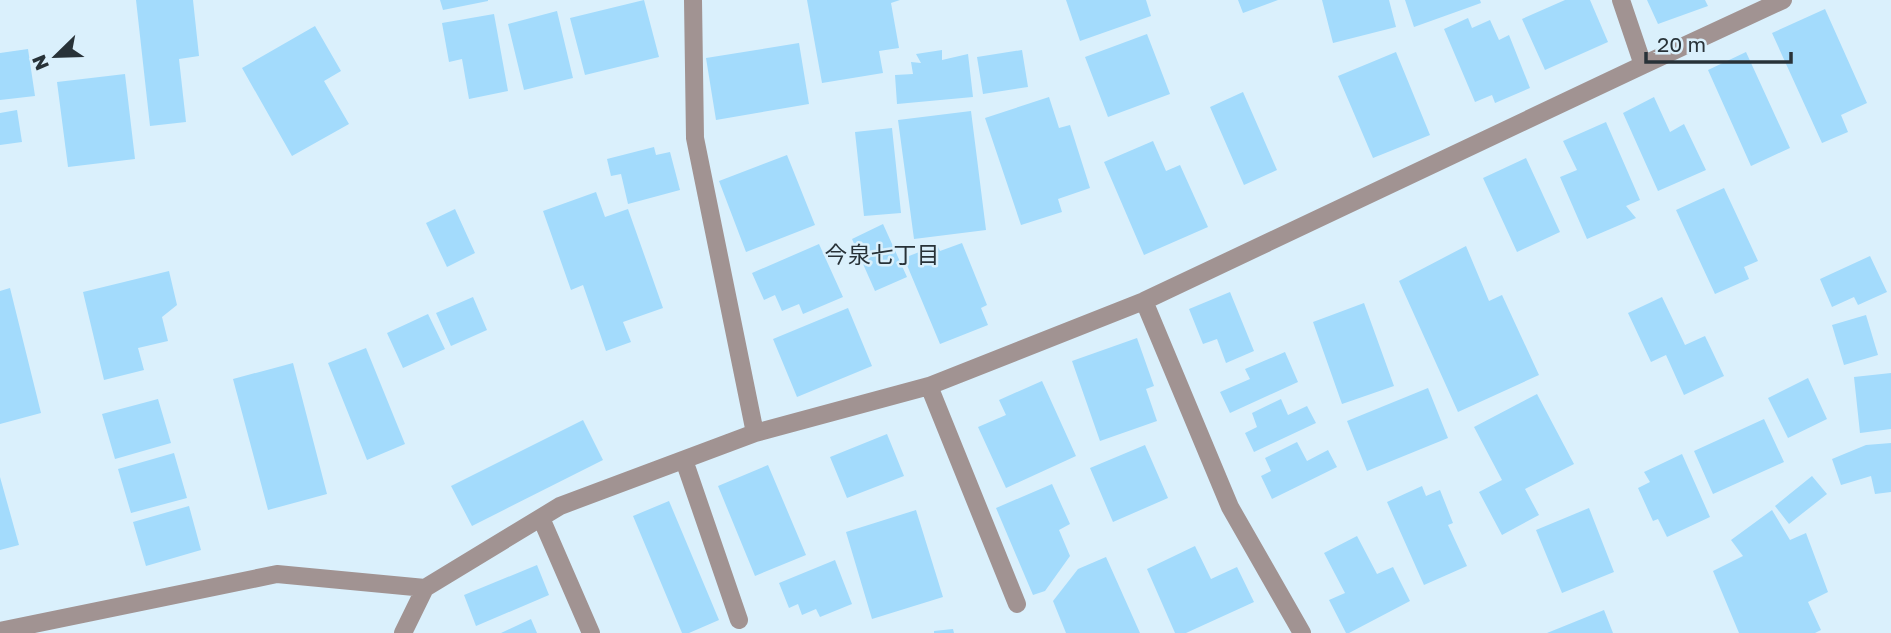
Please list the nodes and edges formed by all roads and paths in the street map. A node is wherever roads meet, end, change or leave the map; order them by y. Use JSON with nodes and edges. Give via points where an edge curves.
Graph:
{"nodes":[{"id":1,"x":693,"y":0,"type":"edge"},
{"id":2,"x":1621,"y":0,"type":"edge"},
{"id":3,"x":1783,"y":0,"type":"edge"},
{"id":4,"x":1643,"y":65,"type":"junction"},
{"id":5,"x":1144,"y":301,"type":"junction"},
{"id":6,"x":929,"y":386,"type":"junction"},
{"id":7,"x":755,"y":433,"type":"junction"},
{"id":8,"x":684,"y":460,"type":"junction"},
{"id":9,"x":541,"y":518,"type":"junction"},
{"id":10,"x":425,"y":588,"type":"junction"},
{"id":11,"x":1017,"y":604,"type":"dead end"},
{"id":12,"x":739,"y":620,"type":"dead end"},
{"id":13,"x":0,"y":631,"type":"edge"},
{"id":14,"x":402,"y":633,"type":"edge"},
{"id":15,"x":591,"y":633,"type":"edge"},
{"id":16,"x":1302,"y":633,"type":"edge"}],
"edges":[{"from":1,"to":7,"type":"street","via":[[695,138]]},
{"from":2,"to":4,"type":"street"},
{"from":3,"to":4,"type":"street"},
{"from":4,"to":5,"type":"street"},
{"from":5,"to":6,"type":"street"},
{"from":5,"to":16,"type":"street","via":[[1230,507]]},
{"from":6,"to":7,"type":"street"},
{"from":6,"to":11,"type":"street"},
{"from":7,"to":8,"type":"street"},
{"from":8,"to":9,"type":"street","via":[[560,506]]},
{"from":8,"to":12,"type":"street"},
{"from":9,"to":10,"type":"street"},
{"from":9,"to":15,"type":"street"},
{"from":10,"to":13,"type":"street","via":[[277,574]]},
{"from":10,"to":14,"type":"street"}]}
